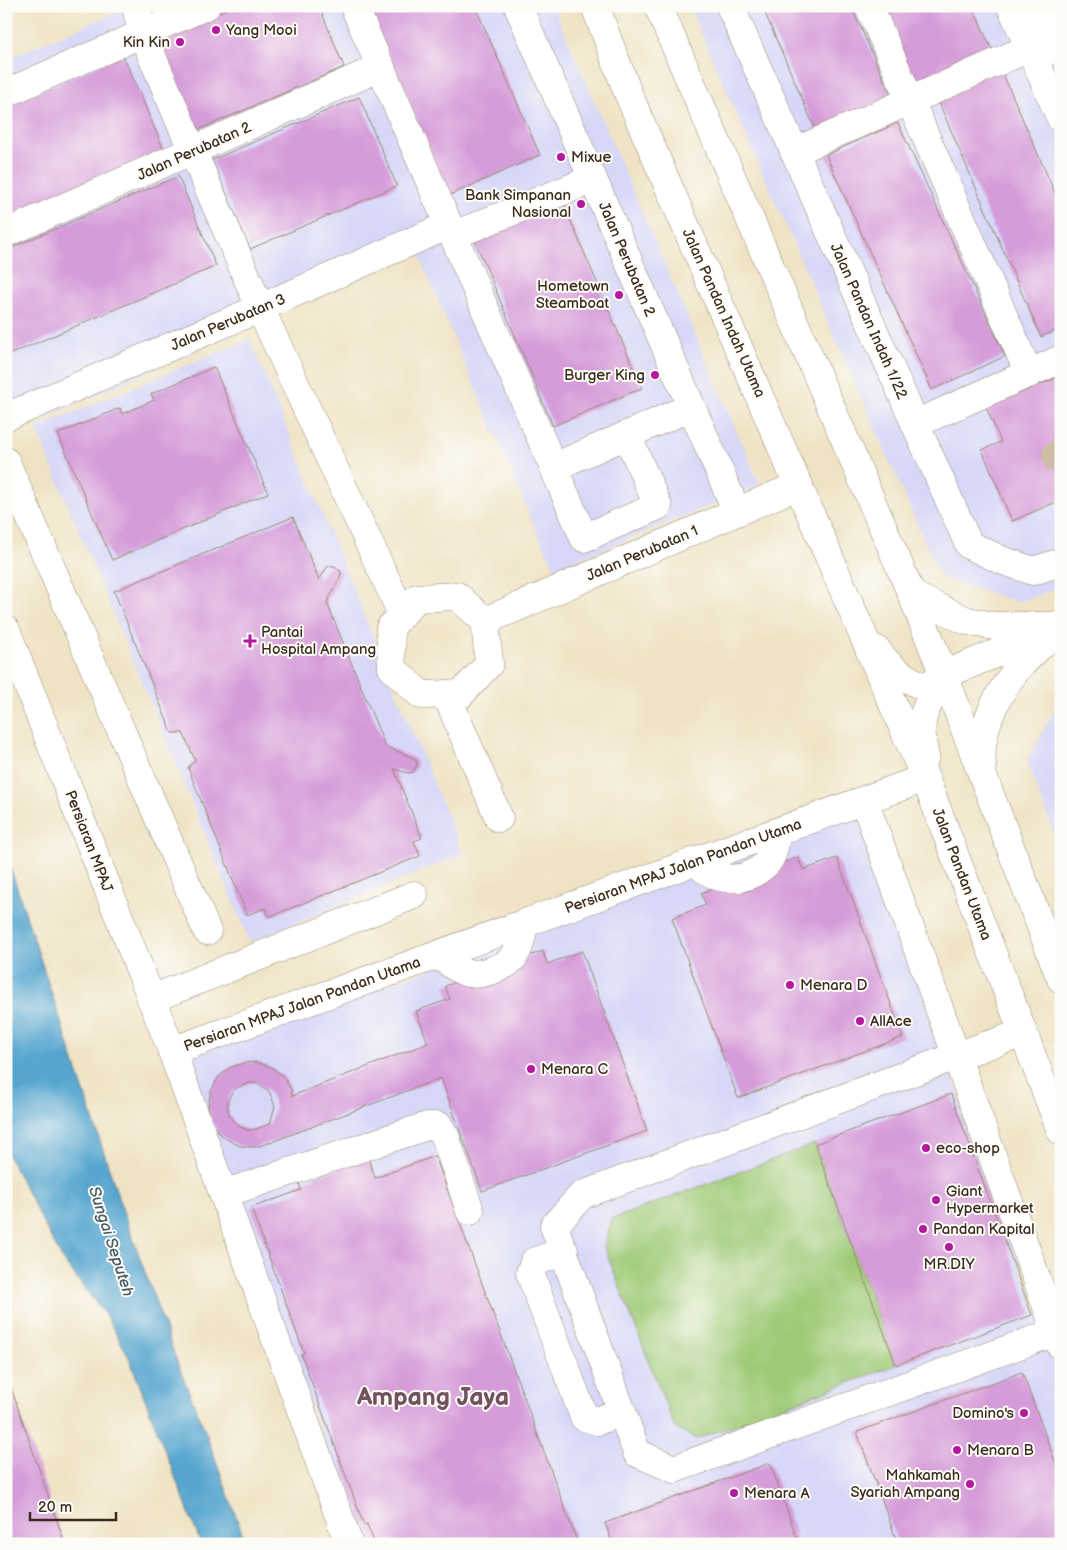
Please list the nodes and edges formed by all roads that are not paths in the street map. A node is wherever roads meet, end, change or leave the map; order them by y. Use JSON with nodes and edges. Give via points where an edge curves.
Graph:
{"nodes":[{"id":1,"x":136,"y":6,"type":"edge"},
{"id":2,"x":206,"y":6,"type":"edge"},
{"id":3,"x":354,"y":6,"type":"edge"},
{"id":4,"x":518,"y":6,"type":"edge"},
{"id":5,"x":595,"y":6,"type":"edge"},
{"id":6,"x":658,"y":6,"type":"edge"},
{"id":7,"x":730,"y":6,"type":"edge"},
{"id":8,"x":869,"y":6,"type":"edge"},
{"id":9,"x":1011,"y":6,"type":"edge"},
{"id":10,"x":1040,"y":6,"type":"edge"},
{"id":11,"x":142,"y":34,"type":"junction"},
{"id":12,"x":1051,"y":43,"type":"edge"},
{"id":13,"x":381,"y":67,"type":"junction"},
{"id":14,"x":6,"y":93,"type":"edge"},
{"id":15,"x":910,"y":100,"type":"junction"},
{"id":16,"x":1061,"y":119,"type":"edge"},
{"id":17,"x":192,"y":152,"type":"junction"},
{"id":18,"x":794,"y":152,"type":"junction"},
{"id":19,"x":592,"y":179,"type":"junction"},
{"id":20,"x":451,"y":230,"type":"junction"},
{"id":21,"x":6,"y":233,"type":"edge"},
{"id":22,"x":260,"y":308,"type":"junction"},
{"id":23,"x":1061,"y":359,"type":"edge"},
{"id":24,"x":1028,"y":374,"type":"junction"},
{"id":25,"x":691,"y":407,"type":"junction"},
{"id":26,"x":6,"y":417,"type":"edge"},
{"id":27,"x":915,"y":424,"type":"junction"},
{"id":28,"x":627,"y":435,"type":"junction"},
{"id":29,"x":6,"y":462,"type":"edge"},
{"id":30,"x":554,"y":466,"type":"junction"},
{"id":31,"x":799,"y":485,"type":"junction"},
{"id":32,"x":737,"y":512,"type":"junction"},
{"id":33,"x":1061,"y":562,"type":"edge"},
{"id":34,"x":912,"y":595,"type":"junction"},
{"id":35,"x":402,"y":614,"type":"junction"},
{"id":36,"x":857,"y":619,"type":"junction"},
{"id":37,"x":485,"y":621,"type":"junction"},
{"id":38,"x":1061,"y":626,"type":"edge"},
{"id":39,"x":6,"y":630,"type":"edge"},
{"id":40,"x":944,"y":675,"type":"junction"},
{"id":41,"x":446,"y":694,"type":"junction"},
{"id":42,"x":986,"y":786,"type":"junction"},
{"id":43,"x":930,"y":790,"type":"junction"},
{"id":44,"x":864,"y":800,"type":"junction"},
{"id":45,"x":499,"y":818,"type":"dead end"},
{"id":46,"x":414,"y":895,"type":"dead end"},
{"id":47,"x":207,"y":931,"type":"dead end"},
{"id":48,"x":1061,"y":979,"type":"edge"},
{"id":49,"x":151,"y":999,"type":"junction"},
{"id":50,"x":1023,"y":1033,"type":"junction"},
{"id":51,"x":172,"y":1051,"type":"junction"},
{"id":52,"x":956,"y":1056,"type":"junction"},
{"id":53,"x":1061,"y":1131,"type":"edge"},
{"id":54,"x":223,"y":1194,"type":"junction"},
{"id":55,"x":470,"y":1211,"type":"dead end"},
{"id":56,"x":564,"y":1251,"type":"junction"},
{"id":57,"x":1059,"y":1336,"type":"edge"},
{"id":58,"x":622,"y":1412,"type":"junction"},
{"id":59,"x":349,"y":1544,"type":"edge"}],
"edges":[{"from":1,"to":11,"type":"street"},
{"from":2,"to":11,"type":"street"},
{"from":3,"to":13,"type":"street"},
{"from":4,"to":19,"type":"street","name":"Jalan Perubatan 2"},
{"from":5,"to":31,"type":"street","name":"Jalan Pandan Indah Utama","via":[[628,93]]},
{"from":6,"to":34,"type":"street"},
{"from":7,"to":18,"type":"street","name":"Jalan Pandan Indah 1/22"},
{"from":8,"to":15,"type":"street"},
{"from":9,"to":12,"type":"street"},
{"from":10,"to":12,"type":"street"},
{"from":11,"to":14,"type":"street"},
{"from":11,"to":17,"type":"street"},
{"from":12,"to":15,"type":"street"},
{"from":12,"to":16,"type":"street"},
{"from":13,"to":17,"type":"street","name":"Jalan Perubatan 2"},
{"from":13,"to":20,"type":"street"},
{"from":15,"to":18,"type":"street"},
{"from":15,"to":24,"type":"street"},
{"from":17,"to":21,"type":"street","name":"Jalan Perubatan 2"},
{"from":17,"to":22,"type":"street"},
{"from":18,"to":27,"type":"street","name":"Jalan Pandan Indah 1/22"},
{"from":19,"to":20,"type":"street","name":"Jalan Perubatan 3"},
{"from":19,"to":25,"type":"street","name":"Jalan Perubatan 2"},
{"from":20,"to":22,"type":"street","name":"Jalan Perubatan 3"},
{"from":20,"to":30,"type":"street"},
{"from":22,"to":26,"type":"street","name":"Jalan Perubatan 3"},
{"from":22,"to":35,"type":"street"},
{"from":23,"to":24,"type":"street"},
{"from":24,"to":27,"type":"street"},
{"from":25,"to":28,"type":"street"},
{"from":25,"to":32,"type":"street","name":"Jalan Perubatan 2"},
{"from":27,"to":33,"type":"street","name":"Jalan Pandan Indah 1/22","via":[[969,545],[1033,571]]},
{"from":28,"to":30,"type":"street"},
{"from":28,"to":30,"type":"street","via":[[658,506],[584,538]]},
{"from":29,"to":47,"type":"street"},
{"from":31,"to":32,"type":"street","name":"Jalan Perubatan 1"},
{"from":31,"to":36,"type":"street","name":"Jalan Pandan Indah Utama"},
{"from":32,"to":37,"type":"street","name":"Jalan Perubatan 1"},
{"from":34,"to":38,"type":"street","via":[[966,621],[994,626]]},
{"from":34,"to":40,"type":"street"},
{"from":35,"to":37,"type":"street","via":[[417,598],[457,596]]},
{"from":35,"to":41,"type":"street","via":[[390,628],[392,668],[421,695]]},
{"from":36,"to":40,"type":"street","via":[[882,658],[900,675],[925,686]]},
{"from":36,"to":43,"type":"street","name":"Jalan Pandan Utama"},
{"from":37,"to":41,"type":"street","via":[[489,664],[461,694]]},
{"from":38,"to":40,"type":"street"},
{"from":38,"to":42,"type":"street","via":[[1012,675],[992,709],[982,739]]},
{"from":39,"to":49,"type":"street","name":"Persiaran MPAJ"},
{"from":40,"to":42,"type":"street"},
{"from":40,"to":43,"type":"street","via":[[924,709],[920,723]]},
{"from":41,"to":45,"type":"street"},
{"from":42,"to":48,"type":"street"},
{"from":43,"to":44,"type":"street","name":"Persiaran MPAJ Jalan Pandan Utama"},
{"from":43,"to":50,"type":"street","name":"Jalan Pandan Utama"},
{"from":44,"to":51,"type":"street","name":"Persiaran MPAJ Jalan Pandan Utama"},
{"from":44,"to":52,"type":"street"},
{"from":46,"to":49,"type":"street"},
{"from":49,"to":51,"type":"street","name":"Persiaran MPAJ"},
{"from":50,"to":52,"type":"street"},
{"from":50,"to":53,"type":"street","name":"Jalan Pandan Utama"},
{"from":51,"to":54,"type":"street","name":"Persiaran MPAJ Jalan Pandan Utama"},
{"from":52,"to":56,"type":"street","via":[[582,1195],[554,1226]]},
{"from":52,"to":57,"type":"street"},
{"from":54,"to":55,"type":"street","via":[[427,1126],[439,1126]]},
{"from":54,"to":59,"type":"street","name":"Persiaran MPAJ Jalan Pandan Utama"},
{"from":56,"to":58,"type":"street"},
{"from":56,"to":58,"type":"street","via":[[534,1262],[530,1273],[584,1417],[597,1421]]},
{"from":57,"to":58,"type":"street","via":[[674,1469],[637,1453]]}]}
